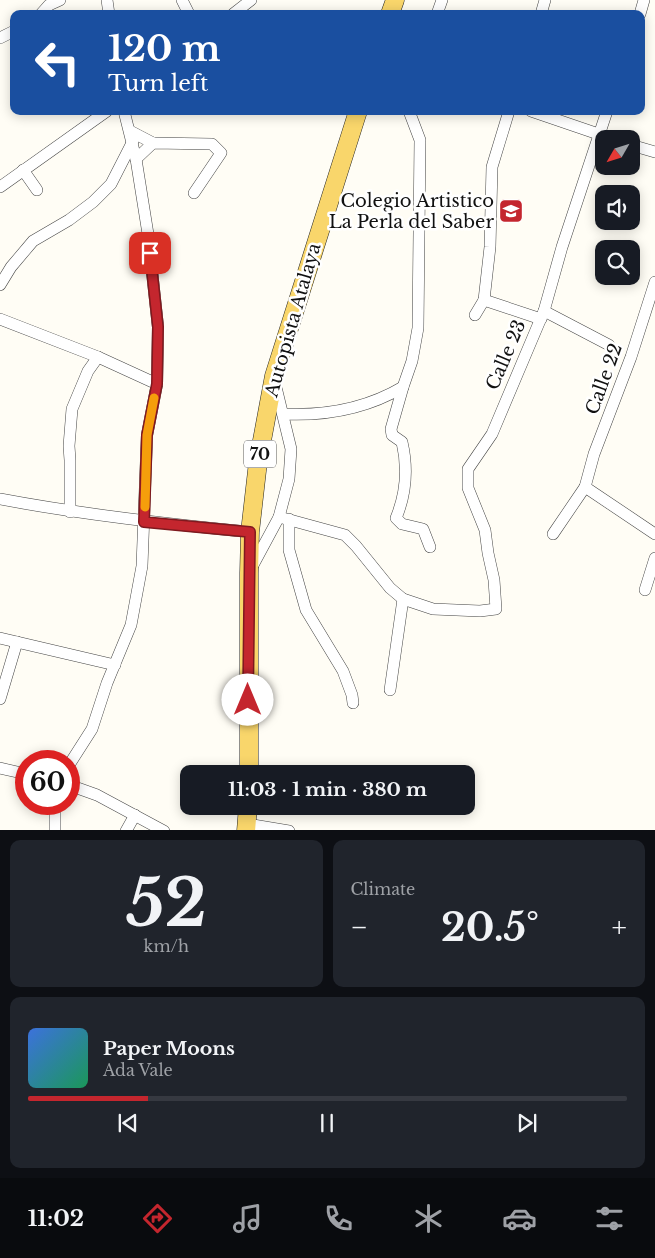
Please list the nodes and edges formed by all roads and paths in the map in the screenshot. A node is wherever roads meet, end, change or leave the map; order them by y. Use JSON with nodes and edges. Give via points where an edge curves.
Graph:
{"nodes":[{"id":1,"x":60,"y":0,"type":"edge"},
{"id":2,"x":251,"y":0,"type":"edge"},
{"id":3,"x":44,"y":10,"type":"edge"},
{"id":4,"x":238,"y":10,"type":"edge"},
{"id":5,"x":101,"y":115,"type":"edge"},
{"id":6,"x":125,"y":115,"type":"edge"},
{"id":7,"x":357,"y":115,"type":"edge"},
{"id":8,"x":411,"y":115,"type":"edge"},
{"id":9,"x":508,"y":115,"type":"edge"},
{"id":10,"x":543,"y":115,"type":"edge"},
{"id":11,"x":606,"y":115,"type":"edge"},
{"id":12,"x":600,"y":130,"type":"edge"},
{"id":13,"x":595,"y":133,"type":"edge"},
{"id":14,"x":131,"y":136,"type":"junction"},
{"id":15,"x":153,"y":143,"type":"junction"},
{"id":16,"x":595,"y":146,"type":"edge"},
{"id":17,"x":640,"y":148,"type":"edge"},
{"id":18,"x":655,"y":152,"type":"edge"},
{"id":19,"x":136,"y":159,"type":"junction"},
{"id":20,"x":23,"y":170,"type":"junction"},
{"id":21,"x":0,"y":187,"type":"edge"},
{"id":22,"x":37,"y":190,"type":"dead end"},
{"id":23,"x":194,"y":193,"type":"dead end"},
{"id":24,"x":655,"y":282,"type":"edge"},
{"id":25,"x":0,"y":286,"type":"edge"},
{"id":26,"x":484,"y":300,"type":"junction"},
{"id":27,"x":476,"y":315,"type":"dead end"},
{"id":28,"x":542,"y":315,"type":"junction"},
{"id":29,"x":0,"y":319,"type":"edge"},
{"id":30,"x":609,"y":345,"type":"dead end"},
{"id":31,"x":98,"y":356,"type":"junction"},
{"id":32,"x":274,"y":376,"type":"junction"},
{"id":33,"x":157,"y":384,"type":"junction"},
{"id":34,"x":402,"y":387,"type":"junction"},
{"id":35,"x":283,"y":414,"type":"junction"},
{"id":36,"x":585,"y":487,"type":"junction"},
{"id":37,"x":0,"y":499,"type":"edge"},
{"id":38,"x":70,"y":512,"type":"junction"},
{"id":39,"x":284,"y":518,"type":"junction"},
{"id":40,"x":144,"y":522,"type":"junction"},
{"id":41,"x":250,"y":532,"type":"junction"},
{"id":42,"x":553,"y":534,"type":"dead end"},
{"id":43,"x":655,"y":534,"type":"edge"},
{"id":44,"x":430,"y":547,"type":"dead end"},
{"id":45,"x":655,"y":558,"type":"edge"},
{"id":46,"x":249,"y":573,"type":"junction"},
{"id":47,"x":645,"y":590,"type":"dead end"},
{"id":48,"x":403,"y":600,"type":"junction"},
{"id":49,"x":0,"y":638,"type":"edge"},
{"id":50,"x":17,"y":642,"type":"junction"},
{"id":51,"x":115,"y":664,"type":"junction"},
{"id":52,"x":390,"y":690,"type":"dead end"},
{"id":53,"x":0,"y":700,"type":"edge"},
{"id":54,"x":353,"y":703,"type":"dead end"},
{"id":55,"x":79,"y":750,"type":"edge"},
{"id":56,"x":249,"y":765,"type":"edge"},
{"id":57,"x":0,"y":768,"type":"edge"},
{"id":58,"x":15,"y":771,"type":"edge"},
{"id":59,"x":80,"y":789,"type":"edge"},
{"id":60,"x":55,"y":815,"type":"edge"},
{"id":61,"x":134,"y":815,"type":"junction"},
{"id":62,"x":247,"y":820,"type":"edge"},
{"id":63,"x":54,"y":830,"type":"edge"},
{"id":64,"x":126,"y":830,"type":"edge"},
{"id":65,"x":164,"y":830,"type":"edge"},
{"id":66,"x":288,"y":830,"type":"edge"}],
"edges":[{"from":1,"to":3,"type":"street"},
{"from":2,"to":4,"type":"street"},
{"from":5,"to":20,"type":"street"},
{"from":6,"to":14,"type":"street"},
{"from":7,"to":32,"type":"main road","name":"Autopista Atalaya","number":"70"},
{"from":8,"to":34,"type":"street","via":[[420,140],[418,328],[412,360]]},
{"from":9,"to":26,"type":"street","via":[[492,167],[490,247]]},
{"from":10,"to":13,"type":"street"},
{"from":11,"to":12,"type":"street","name":"Calle 23"},
{"from":14,"to":15,"type":"street"},
{"from":14,"to":19,"type":"street"},
{"from":14,"to":25,"type":"street","via":[[111,184],[93,202],[33,241]]},
{"from":15,"to":19,"type":"street"},
{"from":15,"to":23,"type":"street","via":[[212,144],[218,148],[221,153]]},
{"from":16,"to":28,"type":"street","name":"Calle 23"},
{"from":17,"to":18,"type":"street"},
{"from":19,"to":33,"type":"street","via":[[158,327]]},
{"from":20,"to":21,"type":"street"},
{"from":20,"to":22,"type":"street"},
{"from":24,"to":36,"type":"street","name":"Calle 22"},
{"from":26,"to":27,"type":"street"},
{"from":26,"to":28,"type":"street"},
{"from":28,"to":30,"type":"street"},
{"from":28,"to":48,"type":"street","name":"Calle 23","via":[[492,434],[468,469],[468,488],[485,530],[496,609],[441,610]]},
{"from":29,"to":31,"type":"street"},
{"from":31,"to":33,"type":"street"},
{"from":31,"to":38,"type":"street","via":[[72,409]]},
{"from":32,"to":35,"type":"street"},
{"from":32,"to":41,"type":"main road","name":"Autopista Atalaya","number":"70","via":[[258,462]]},
{"from":33,"to":40,"type":"street","via":[[147,435]]},
{"from":34,"to":35,"type":"street","via":[[365,405],[335,412]]},
{"from":34,"to":44,"type":"street","via":[[391,429],[392,435],[402,442],[404,451],[405,491],[396,518],[402,524],[423,529]]},
{"from":35,"to":39,"type":"street","via":[[291,449]]},
{"from":36,"to":42,"type":"street","name":"Calle 22"},
{"from":36,"to":43,"type":"street"},
{"from":37,"to":38,"type":"street"},
{"from":38,"to":40,"type":"street"},
{"from":39,"to":46,"type":"street"},
{"from":39,"to":48,"type":"street","via":[[344,535]]},
{"from":39,"to":54,"type":"street","via":[[289,550],[306,610],[344,671]]},
{"from":40,"to":41,"type":"street"},
{"from":40,"to":51,"type":"street","via":[[142,566],[131,625]]},
{"from":41,"to":46,"type":"main road","name":"Autopista Atalaya","number":"70"},
{"from":45,"to":47,"type":"street"},
{"from":46,"to":56,"type":"main road","name":"Autopista Atalaya","number":"70"},
{"from":48,"to":52,"type":"street"},
{"from":49,"to":50,"type":"street"},
{"from":50,"to":51,"type":"street"},
{"from":50,"to":53,"type":"street"},
{"from":51,"to":55,"type":"street","via":[[92,729]]},
{"from":57,"to":58,"type":"street"},
{"from":59,"to":61,"type":"street"},
{"from":60,"to":63,"type":"street"},
{"from":61,"to":64,"type":"street"},
{"from":61,"to":65,"type":"street"},
{"from":62,"to":66,"type":"street"}]}
